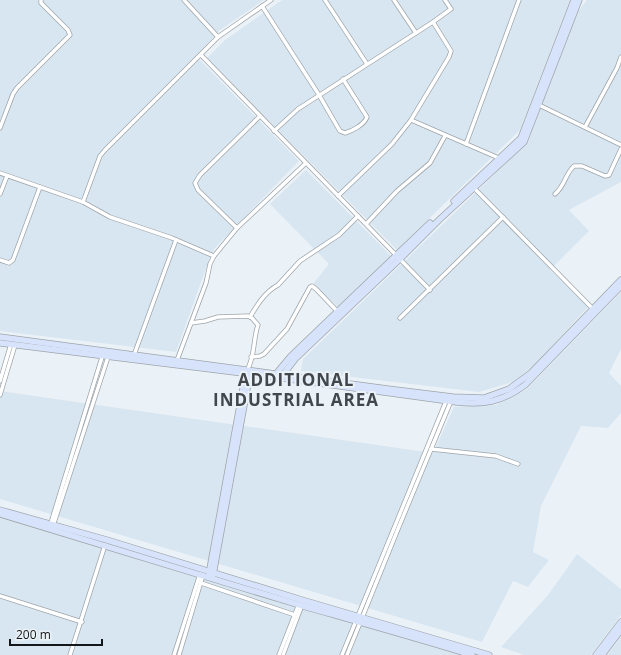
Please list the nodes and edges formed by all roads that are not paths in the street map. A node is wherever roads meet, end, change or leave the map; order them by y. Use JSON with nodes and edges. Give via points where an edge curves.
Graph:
{"nodes":[{"id":1,"x":41,"y":0,"type":"edge"},
{"id":2,"x":184,"y":0,"type":"edge"},
{"id":3,"x":271,"y":0,"type":"edge"},
{"id":4,"x":324,"y":0,"type":"edge"},
{"id":5,"x":394,"y":0,"type":"edge"},
{"id":6,"x":445,"y":0,"type":"edge"},
{"id":7,"x":519,"y":0,"type":"edge"},
{"id":8,"x":574,"y":0,"type":"edge"},
{"id":9,"x":579,"y":0,"type":"edge"},
{"id":10,"x":262,"y":6,"type":"junction"},
{"id":11,"x":433,"y":22,"type":"junction"},
{"id":12,"x":416,"y":33,"type":"junction"},
{"id":13,"x":218,"y":37,"type":"junction"},
{"id":14,"x":200,"y":56,"type":"junction"},
{"id":15,"x":621,"y":57,"type":"edge"},
{"id":16,"x":366,"y":64,"type":"junction"},
{"id":17,"x":343,"y":79,"type":"junction"},
{"id":18,"x":319,"y":95,"type":"junction"},
{"id":19,"x":536,"y":103,"type":"junction"},
{"id":20,"x":0,"y":116,"type":"edge"},
{"id":21,"x":260,"y":116,"type":"junction"},
{"id":22,"x":4,"y":118,"type":"junction"},
{"id":23,"x":411,"y":120,"type":"junction"},
{"id":24,"x":0,"y":128,"type":"edge"},
{"id":25,"x":585,"y":128,"type":"junction"},
{"id":26,"x":274,"y":131,"type":"junction"},
{"id":27,"x":444,"y":136,"type":"junction"},
{"id":28,"x":466,"y":144,"type":"junction"},
{"id":29,"x":621,"y":145,"type":"edge"},
{"id":30,"x":621,"y":149,"type":"edge"},
{"id":31,"x":501,"y":160,"type":"junction"},
{"id":32,"x":306,"y":163,"type":"junction"},
{"id":33,"x":0,"y":173,"type":"edge"},
{"id":34,"x":7,"y":176,"type":"junction"},
{"id":35,"x":473,"y":187,"type":"junction"},
{"id":36,"x":40,"y":188,"type":"junction"},
{"id":37,"x":0,"y":194,"type":"edge"},
{"id":38,"x":555,"y":194,"type":"dead end"},
{"id":39,"x":338,"y":196,"type":"junction"},
{"id":40,"x":83,"y":202,"type":"junction"},
{"id":41,"x":358,"y":216,"type":"junction"},
{"id":42,"x":504,"y":217,"type":"junction"},
{"id":43,"x":366,"y":224,"type":"junction"},
{"id":44,"x":237,"y":228,"type":"junction"},
{"id":45,"x":176,"y":240,"type":"junction"},
{"id":46,"x":214,"y":256,"type":"junction"},
{"id":47,"x":398,"y":257,"type":"junction"},
{"id":48,"x":0,"y":260,"type":"edge"},
{"id":49,"x":621,"y":280,"type":"edge"},
{"id":50,"x":621,"y":286,"type":"edge"},
{"id":51,"x":430,"y":290,"type":"junction"},
{"id":52,"x":594,"y":310,"type":"junction"},
{"id":53,"x":340,"y":313,"type":"junction"},
{"id":54,"x":250,"y":317,"type":"junction"},
{"id":55,"x":400,"y":318,"type":"dead end"},
{"id":56,"x":191,"y":323,"type":"junction"},
{"id":57,"x":0,"y":337,"type":"edge"},
{"id":58,"x":14,"y":342,"type":"junction"},
{"id":59,"x":0,"y":343,"type":"edge"},
{"id":60,"x":106,"y":354,"type":"junction"},
{"id":61,"x":134,"y":355,"type":"junction"},
{"id":62,"x":251,"y":357,"type":"junction"},
{"id":63,"x":176,"y":363,"type":"junction"},
{"id":64,"x":249,"y":371,"type":"junction"},
{"id":65,"x":278,"y":376,"type":"junction"},
{"id":66,"x":0,"y":381,"type":"edge"},
{"id":67,"x":0,"y":394,"type":"edge"},
{"id":68,"x":450,"y":398,"type":"junction"},
{"id":69,"x":432,"y":449,"type":"junction"},
{"id":70,"x":518,"y":464,"type":"dead end"},
{"id":71,"x":0,"y":510,"type":"edge"},
{"id":72,"x":0,"y":514,"type":"edge"},
{"id":73,"x":51,"y":527,"type":"junction"},
{"id":74,"x":106,"y":542,"type":"junction"},
{"id":75,"x":378,"y":565,"type":"junction"},
{"id":76,"x":383,"y":566,"type":"junction"},
{"id":77,"x":207,"y":573,"type":"junction"},
{"id":78,"x":201,"y":583,"type":"junction"},
{"id":79,"x":0,"y":596,"type":"edge"},
{"id":80,"x":300,"y":605,"type":"junction"},
{"id":81,"x":295,"y":615,"type":"junction"},
{"id":82,"x":359,"y":618,"type":"junction"},
{"id":83,"x":82,"y":622,"type":"junction"},
{"id":84,"x":621,"y":622,"type":"edge"},
{"id":85,"x":621,"y":630,"type":"edge"},
{"id":86,"x":604,"y":648,"type":"junction"},
{"id":87,"x":70,"y":655,"type":"edge"},
{"id":88,"x":174,"y":655,"type":"edge"},
{"id":89,"x":179,"y":655,"type":"edge"},
{"id":90,"x":279,"y":655,"type":"edge"},
{"id":91,"x":283,"y":655,"type":"edge"},
{"id":92,"x":342,"y":655,"type":"edge"},
{"id":93,"x":347,"y":655,"type":"edge"},
{"id":94,"x":472,"y":655,"type":"edge"},
{"id":95,"x":489,"y":655,"type":"edge"},
{"id":96,"x":596,"y":655,"type":"edge"},
{"id":97,"x":602,"y":655,"type":"edge"}],
"edges":[{"from":1,"to":22,"type":"street","via":[[70,35],[17,88]]},
{"from":2,"to":13,"type":"street"},
{"from":3,"to":10,"type":"street"},
{"from":4,"to":16,"type":"street"},
{"from":5,"to":12,"type":"street"},
{"from":6,"to":11,"type":"street","via":[[451,9]]},
{"from":7,"to":28,"type":"street"},
{"from":8,"to":19,"type":"street"},
{"from":9,"to":19,"type":"street"},
{"from":10,"to":13,"type":"street"},
{"from":10,"to":18,"type":"street"},
{"from":11,"to":12,"type":"street"},
{"from":11,"to":23,"type":"street","via":[[451,51]]},
{"from":12,"to":16,"type":"street"},
{"from":13,"to":14,"type":"street"},
{"from":14,"to":21,"type":"street"},
{"from":14,"to":40,"type":"street","via":[[100,156]]},
{"from":15,"to":25,"type":"street"},
{"from":16,"to":17,"type":"street"},
{"from":17,"to":18,"type":"street"},
{"from":17,"to":18,"type":"street","via":[[367,117],[360,126],[342,133]]},
{"from":18,"to":26,"type":"street","via":[[298,109]]},
{"from":19,"to":25,"type":"street"},
{"from":19,"to":31,"type":"street","via":[[524,142]]},
{"from":20,"to":22,"type":"street"},
{"from":21,"to":26,"type":"street"},
{"from":21,"to":44,"type":"street","via":[[194,183]]},
{"from":22,"to":24,"type":"street"},
{"from":23,"to":27,"type":"street"},
{"from":23,"to":39,"type":"street","via":[[392,144]]},
{"from":25,"to":29,"type":"street"},
{"from":26,"to":32,"type":"street"},
{"from":27,"to":28,"type":"street"},
{"from":27,"to":43,"type":"street","via":[[430,163],[397,191]]},
{"from":28,"to":31,"type":"street"},
{"from":30,"to":38,"type":"street","via":[[609,175],[574,166]]},
{"from":31,"to":35,"type":"street"},
{"from":32,"to":39,"type":"street"},
{"from":32,"to":44,"type":"street"},
{"from":33,"to":34,"type":"street"},
{"from":34,"to":36,"type":"street"},
{"from":34,"to":37,"type":"street"},
{"from":35,"to":42,"type":"street"},
{"from":35,"to":47,"type":"street"},
{"from":36,"to":40,"type":"street"},
{"from":36,"to":48,"type":"street","via":[[14,260],[8,263]]},
{"from":39,"to":41,"type":"street"},
{"from":40,"to":45,"type":"street","via":[[110,217]]},
{"from":41,"to":43,"type":"street"},
{"from":41,"to":54,"type":"street","via":[[339,235],[300,262],[260,301]]},
{"from":42,"to":51,"type":"street"},
{"from":42,"to":52,"type":"street"},
{"from":43,"to":47,"type":"street"},
{"from":44,"to":46,"type":"street"},
{"from":45,"to":46,"type":"street"},
{"from":45,"to":61,"type":"street"},
{"from":46,"to":56,"type":"street"},
{"from":47,"to":51,"type":"street"},
{"from":47,"to":53,"type":"street"},
{"from":49,"to":52,"type":"street"},
{"from":50,"to":52,"type":"street"},
{"from":51,"to":55,"type":"street"},
{"from":52,"to":68,"type":"street","via":[[535,376],[516,392],[486,403],[474,404]]},
{"from":53,"to":62,"type":"street","via":[[310,286],[283,334],[264,354]]},
{"from":53,"to":65,"type":"street"},
{"from":54,"to":56,"type":"street","via":[[218,317]]},
{"from":54,"to":62,"type":"street","via":[[258,325]]},
{"from":56,"to":63,"type":"street"},
{"from":57,"to":58,"type":"street"},
{"from":58,"to":59,"type":"street"},
{"from":58,"to":60,"type":"street"},
{"from":58,"to":66,"type":"street"},
{"from":58,"to":67,"type":"street"},
{"from":60,"to":61,"type":"street"},
{"from":60,"to":63,"type":"street"},
{"from":60,"to":73,"type":"street"},
{"from":61,"to":63,"type":"street"},
{"from":62,"to":64,"type":"street"},
{"from":63,"to":64,"type":"street"},
{"from":64,"to":65,"type":"street"},
{"from":64,"to":77,"type":"street"},
{"from":65,"to":68,"type":"street"},
{"from":68,"to":69,"type":"street"},
{"from":68,"to":75,"type":"street"},
{"from":69,"to":70,"type":"street","via":[[496,456]]},
{"from":69,"to":76,"type":"street"},
{"from":71,"to":73,"type":"street"},
{"from":72,"to":73,"type":"street"},
{"from":73,"to":74,"type":"street"},
{"from":74,"to":77,"type":"street"},
{"from":74,"to":83,"type":"street"},
{"from":75,"to":76,"type":"street"},
{"from":75,"to":82,"type":"street"},
{"from":76,"to":82,"type":"street"},
{"from":77,"to":78,"type":"street"},
{"from":77,"to":80,"type":"street"},
{"from":77,"to":82,"type":"street"},
{"from":77,"to":88,"type":"street"},
{"from":78,"to":81,"type":"street"},
{"from":78,"to":89,"type":"street"},
{"from":79,"to":83,"type":"street"},
{"from":80,"to":81,"type":"street"},
{"from":80,"to":82,"type":"street"},
{"from":80,"to":91,"type":"street"},
{"from":81,"to":90,"type":"street"},
{"from":82,"to":92,"type":"street"},
{"from":82,"to":93,"type":"street"},
{"from":82,"to":94,"type":"street"},
{"from":82,"to":95,"type":"street"},
{"from":83,"to":87,"type":"street"},
{"from":84,"to":86,"type":"street"},
{"from":85,"to":86,"type":"street"},
{"from":86,"to":96,"type":"street"},
{"from":86,"to":97,"type":"street"}]}
